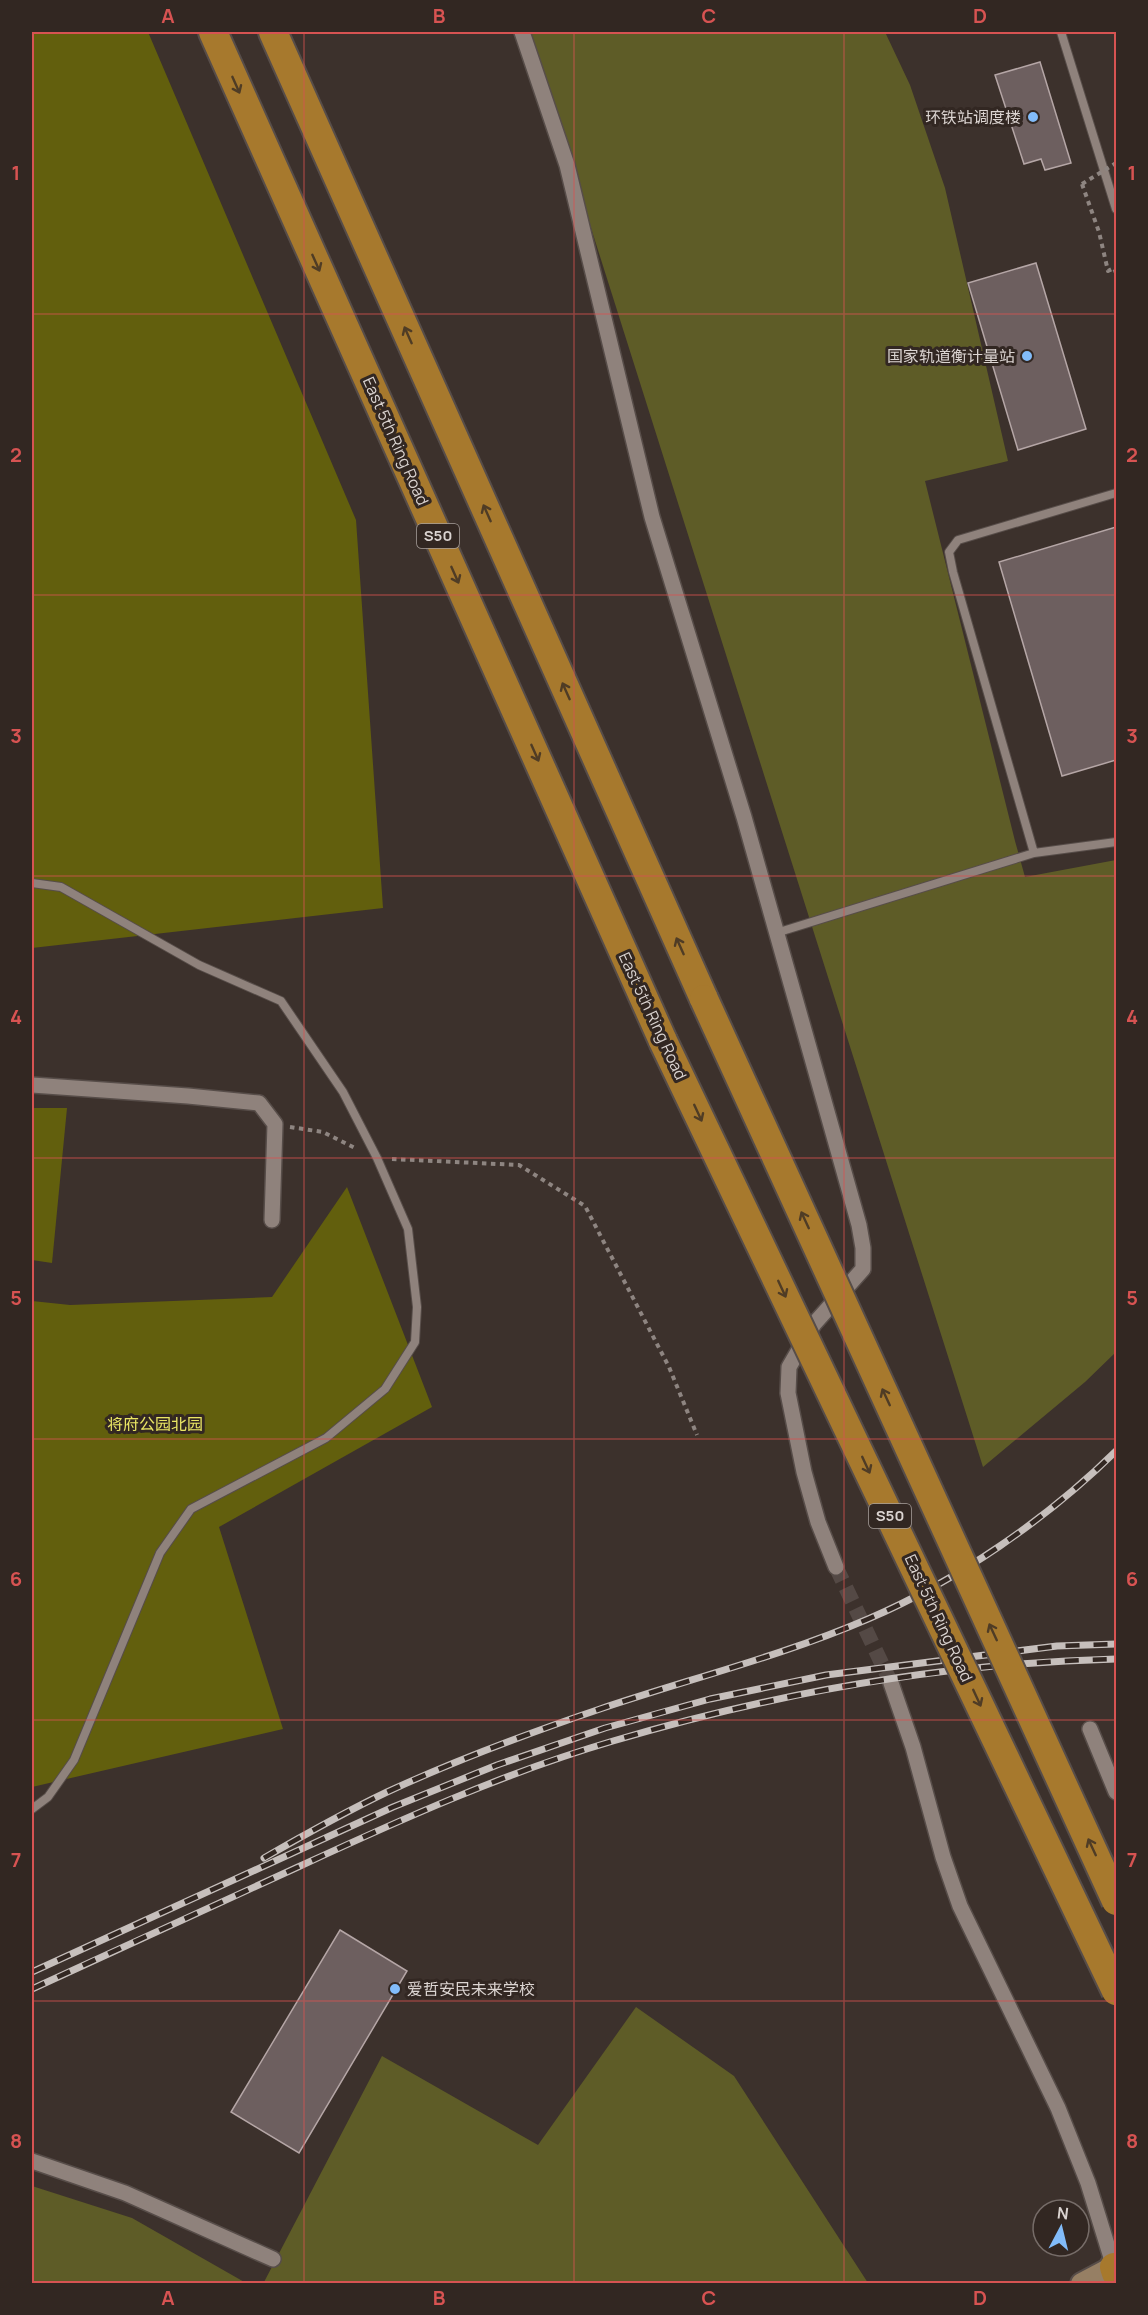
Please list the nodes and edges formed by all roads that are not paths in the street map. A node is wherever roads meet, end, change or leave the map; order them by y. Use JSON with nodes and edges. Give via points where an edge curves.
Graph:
{"nodes":[{"id":1,"x":213,"y":32,"type":"edge"},
{"id":2,"x":273,"y":32,"type":"edge"},
{"id":3,"x":522,"y":32,"type":"edge"},
{"id":4,"x":1061,"y":32,"type":"edge"},
{"id":5,"x":1116,"y":209,"type":"edge"},
{"id":6,"x":1116,"y":493,"type":"edge"},
{"id":7,"x":1116,"y":842,"type":"edge"},
{"id":8,"x":1034,"y":853,"type":"junction"},
{"id":9,"x":32,"y":883,"type":"edge"},
{"id":10,"x":776,"y":933,"type":"junction"},
{"id":11,"x":32,"y":1085,"type":"edge"},
{"id":12,"x":273,"y":1220,"type":"dead end"},
{"id":13,"x":836,"y":1567,"type":"tunnel mouth"},
{"id":14,"x":891,"y":1683,"type":"tunnel mouth"},
{"id":15,"x":1090,"y":1729,"type":"dead end"},
{"id":16,"x":1116,"y":1792,"type":"edge"},
{"id":17,"x":32,"y":1809,"type":"edge"},
{"id":18,"x":1116,"y":1901,"type":"edge"},
{"id":19,"x":1116,"y":1991,"type":"edge"},
{"id":20,"x":32,"y":2161,"type":"edge"},
{"id":21,"x":273,"y":2259,"type":"dead end"},
{"id":22,"x":1116,"y":2269,"type":"edge"},
{"id":23,"x":1082,"y":2283,"type":"edge"}],
"edges":[{"from":1,"to":19,"type":"highway","name":"East 5th Ring Road","number":"S50","one_way":true,"bridge":true,"via":[[663,1041]]},
{"from":18,"to":2,"type":"highway","number":"S50","one_way":true,"bridge":true,"via":[[704,999]]},
{"from":3,"to":10,"type":"street","via":[[567,165],[652,517]]},
{"from":4,"to":5,"type":"lane"},
{"from":6,"to":8,"type":"lane","via":[[958,540],[948,552]]},
{"from":7,"to":8,"type":"lane"},
{"from":8,"to":10,"type":"lane"},
{"from":9,"to":17,"type":"lane","via":[[61,887],[199,965],[281,1001],[343,1092],[377,1158],[408,1228],[417,1307],[415,1342],[385,1389],[326,1438],[191,1509],[160,1553],[74,1760],[48,1797]]},
{"from":10,"to":13,"type":"street","via":[[863,1248],[862,1269],[814,1324],[789,1367],[788,1393],[804,1473]]},
{"from":11,"to":12,"type":"street","via":[[258,1103],[275,1124]]},
{"from":14,"to":22,"type":"street","via":[[960,1906],[1058,2108]]},
{"from":15,"to":16,"type":"street"},
{"from":20,"to":21,"type":"street","via":[[125,2193]]},
{"from":22,"to":23,"type":"main road"}]}
